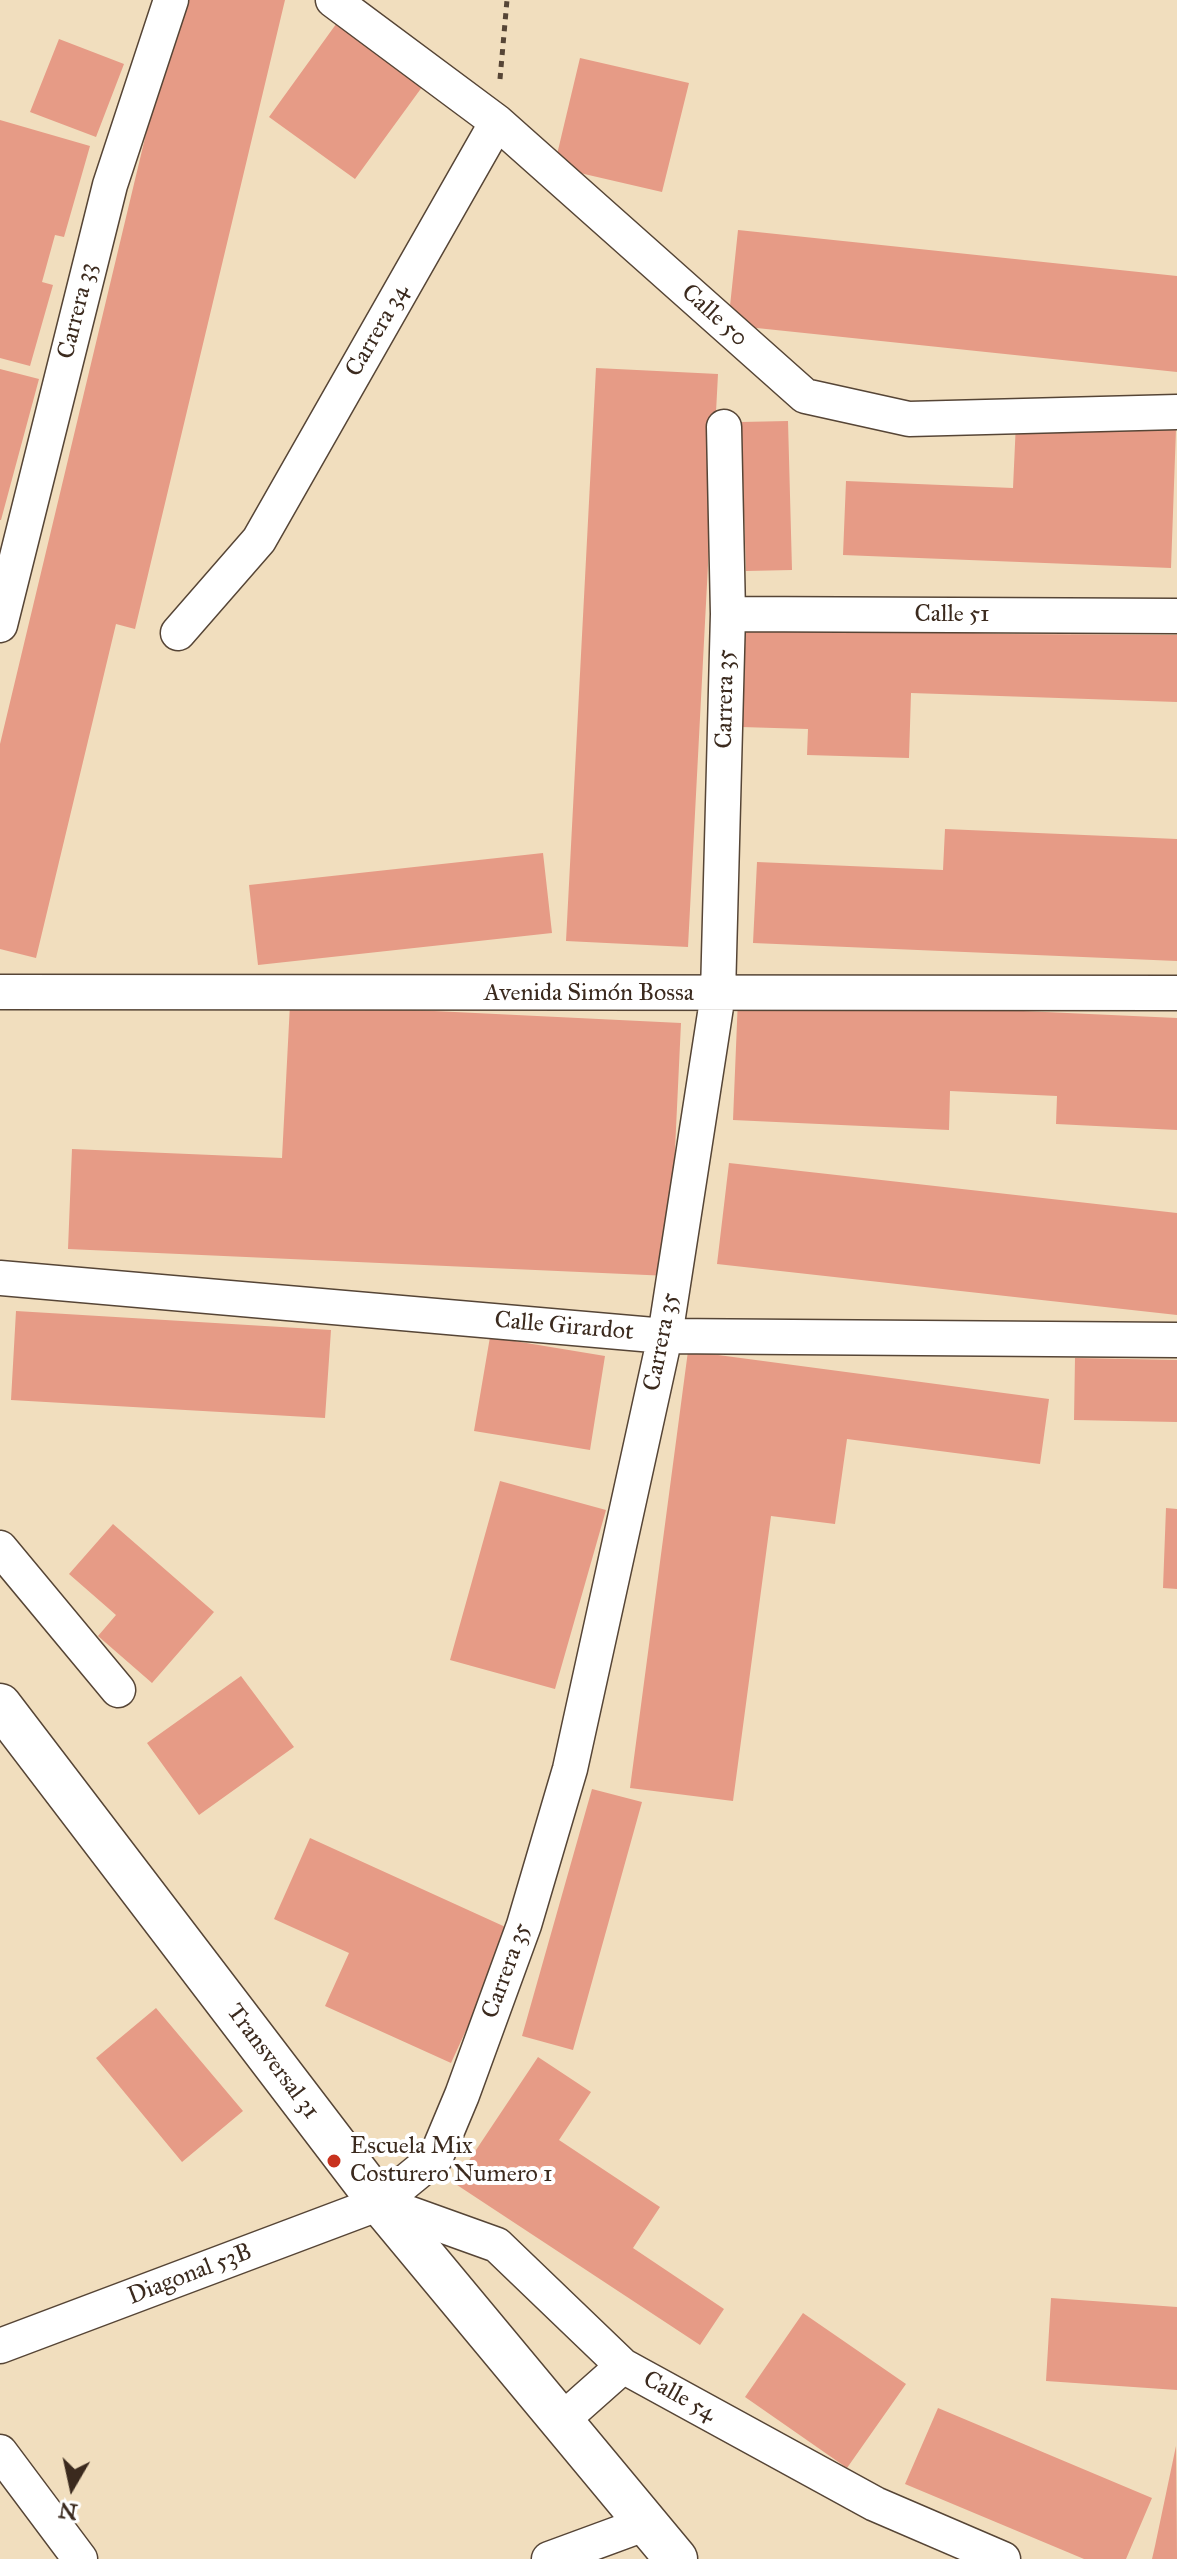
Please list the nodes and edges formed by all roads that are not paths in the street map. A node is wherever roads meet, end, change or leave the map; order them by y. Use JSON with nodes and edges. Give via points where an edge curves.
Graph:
{"nodes":[{"id":1,"x":171,"y":0,"type":"edge"},
{"id":2,"x":333,"y":0,"type":"edge"},
{"id":3,"x":497,"y":122,"type":"junction"},
{"id":4,"x":1177,"y":412,"type":"edge"},
{"id":5,"x":724,"y":427,"type":"dead end"},
{"id":6,"x":4,"y":587,"type":"edge"},
{"id":7,"x":728,"y":614,"type":"junction"},
{"id":8,"x":1177,"y":616,"type":"edge"},
{"id":9,"x":0,"y":625,"type":"edge"},
{"id":10,"x":178,"y":633,"type":"dead end"},
{"id":11,"x":0,"y":992,"type":"edge"},
{"id":12,"x":1177,"y":993,"type":"edge"},
{"id":13,"x":718,"y":994,"type":"junction"},
{"id":14,"x":0,"y":1278,"type":"edge"},
{"id":15,"x":665,"y":1336,"type":"junction"},
{"id":16,"x":1177,"y":1340,"type":"edge"},
{"id":17,"x":0,"y":1548,"type":"edge"},
{"id":18,"x":118,"y":1690,"type":"dead end"},
{"id":19,"x":0,"y":1705,"type":"edge"},
{"id":20,"x":380,"y":2203,"type":"junction"},
{"id":21,"x":0,"y":2346,"type":"edge"},
{"id":22,"x":623,"y":2366,"type":"junction"},
{"id":23,"x":561,"y":2421,"type":"junction"},
{"id":24,"x":0,"y":2452,"type":"edge"},
{"id":25,"x":647,"y":2523,"type":"junction"},
{"id":26,"x":80,"y":2559,"type":"edge"},
{"id":27,"x":549,"y":2559,"type":"edge"},
{"id":28,"x":676,"y":2559,"type":"edge"},
{"id":29,"x":1003,"y":2559,"type":"edge"}],
"edges":[{"from":1,"to":6,"type":"street","name":"Carrera 33","via":[[110,185]]},
{"from":2,"to":3,"type":"street","name":"Calle 50"},
{"from":3,"to":4,"type":"street","name":"Calle 50","via":[[805,396],[909,419]]},
{"from":3,"to":10,"type":"street","name":"Carrera 34","via":[[259,540]]},
{"from":5,"to":7,"type":"street","name":"Carrera 35"},
{"from":6,"to":9,"type":"street","name":"Carrera 33"},
{"from":7,"to":8,"type":"street","name":"Calle 51"},
{"from":7,"to":13,"type":"street","name":"Carrera 35"},
{"from":11,"to":13,"type":"street","name":"Avenida Simón Bossa"},
{"from":12,"to":13,"type":"street","name":"Avenida Simón Bossa"},
{"from":13,"to":15,"type":"street","name":"Carrera 35"},
{"from":14,"to":15,"type":"street","name":"Calle Girardot"},
{"from":15,"to":16,"type":"street","name":"Calle Girardot"},
{"from":15,"to":20,"type":"street","name":"Carrera 35","via":[[570,1769],[524,1925],[436,2157]]},
{"from":17,"to":18,"type":"street"},
{"from":19,"to":20,"type":"street","name":"Transversal 31"},
{"from":20,"to":21,"type":"street","name":"Diagonal 53B"},
{"from":20,"to":22,"type":"street","name":"Calle 54","via":[[497,2245]]},
{"from":20,"to":23,"type":"street","name":"Transversal 31"},
{"from":22,"to":23,"type":"street"},
{"from":22,"to":29,"type":"street","name":"Calle 54","via":[[875,2504]]},
{"from":23,"to":25,"type":"street","name":"Transversal 31"},
{"from":24,"to":26,"type":"street"},
{"from":25,"to":27,"type":"street"},
{"from":25,"to":28,"type":"street","name":"Transversal 31"}]}
